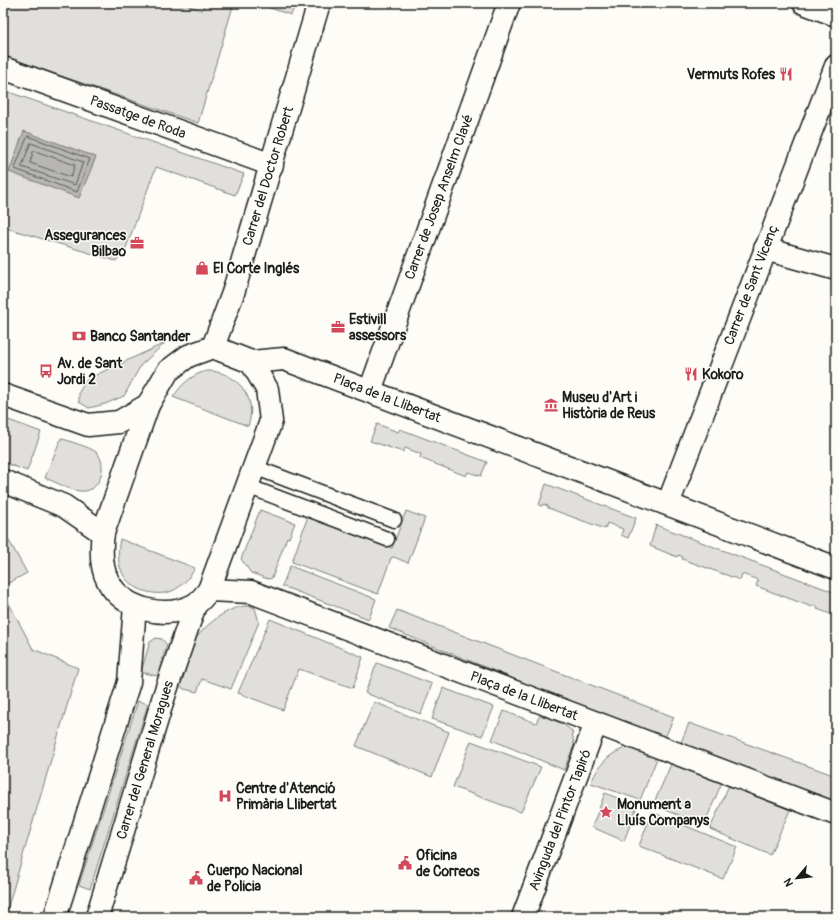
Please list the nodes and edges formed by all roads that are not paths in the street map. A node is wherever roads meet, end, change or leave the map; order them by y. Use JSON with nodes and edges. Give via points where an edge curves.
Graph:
{"nodes":[{"id":1,"x":319,"y":3,"type":"edge"},
{"id":2,"x":509,"y":3,"type":"edge"},
{"id":3,"x":804,"y":3,"type":"edge"},
{"id":4,"x":836,"y":15,"type":"edge"},
{"id":5,"x":836,"y":66,"type":"edge"},
{"id":6,"x":3,"y":68,"type":"edge"},
{"id":7,"x":272,"y":165,"type":"junction"},
{"id":8,"x":765,"y":249,"type":"junction"},
{"id":9,"x":836,"y":269,"type":"edge"},
{"id":10,"x":213,"y":348,"type":"junction"},
{"id":11,"x":251,"y":362,"type":"junction"},
{"id":12,"x":370,"y":392,"type":"junction"},
{"id":13,"x":3,"y":395,"type":"edge"},
{"id":14,"x":148,"y":405,"type":"junction"},
{"id":15,"x":251,"y":476,"type":"junction"},
{"id":16,"x":3,"y":481,"type":"edge"},
{"id":17,"x":668,"y":504,"type":"junction"},
{"id":18,"x":394,"y":520,"type":"dead end"},
{"id":19,"x":103,"y":533,"type":"junction"},
{"id":20,"x":386,"y":538,"type":"dead end"},
{"id":21,"x":836,"y":568,"type":"edge"},
{"id":22,"x":202,"y":597,"type":"junction"},
{"id":23,"x":136,"y":606,"type":"junction"},
{"id":24,"x":596,"y":723,"type":"junction"},
{"id":25,"x":836,"y":814,"type":"edge"},
{"id":26,"x":55,"y":917,"type":"edge"},
{"id":27,"x":97,"y":917,"type":"edge"},
{"id":28,"x":524,"y":917,"type":"edge"}],
"edges":[{"from":1,"to":7,"type":"street","name":"Carrer del Doctor Robert"},
{"from":2,"to":12,"type":"street","name":"Carrer de Josep Anselm Clavé"},
{"from":3,"to":4,"type":"street"},
{"from":5,"to":8,"type":"street","name":"Carrer de Sant Vicenç"},
{"from":6,"to":7,"type":"street","name":"Passatge de Roda"},
{"from":7,"to":10,"type":"street","name":"Carrer del Doctor Robert","via":[[233,293]]},
{"from":8,"to":9,"type":"street"},
{"from":8,"to":17,"type":"street","name":"Carrer de Sant Vicenç"},
{"from":10,"to":11,"type":"street"},
{"from":10,"to":14,"type":"street","via":[[188,356],[168,371]]},
{"from":11,"to":12,"type":"street","name":"Plaça de la Llibertat","via":[[284,359]]},
{"from":11,"to":15,"type":"street","name":"Carrer del General Moragues","via":[[267,389],[271,420]]},
{"from":12,"to":17,"type":"street","name":"Plaça de la Llibertat"},
{"from":13,"to":14,"type":"street","via":[[88,425],[119,422]]},
{"from":14,"to":19,"type":"street"},
{"from":15,"to":18,"type":"lane"},
{"from":15,"to":20,"type":"lane"},
{"from":15,"to":22,"type":"street","name":"Carrer del General Moragues"},
{"from":16,"to":19,"type":"street","via":[[64,506]]},
{"from":17,"to":21,"type":"street","name":"Plaça de la Llibertat"},
{"from":19,"to":23,"type":"street","via":[[100,553],[107,581],[119,595]]},
{"from":22,"to":23,"type":"street","via":[[178,612],[158,612]]},
{"from":22,"to":24,"type":"street","name":"Plaça de la Llibertat","via":[[251,592]]},
{"from":22,"to":27,"type":"street","name":"Carrer del General Moragues","via":[[164,696]]},
{"from":23,"to":26,"type":"street","via":[[129,682]]},
{"from":24,"to":25,"type":"street","name":"Plaça de la Llibertat"},
{"from":24,"to":28,"type":"street","name":"Avinguda del Pintor Tapiró"}]}
